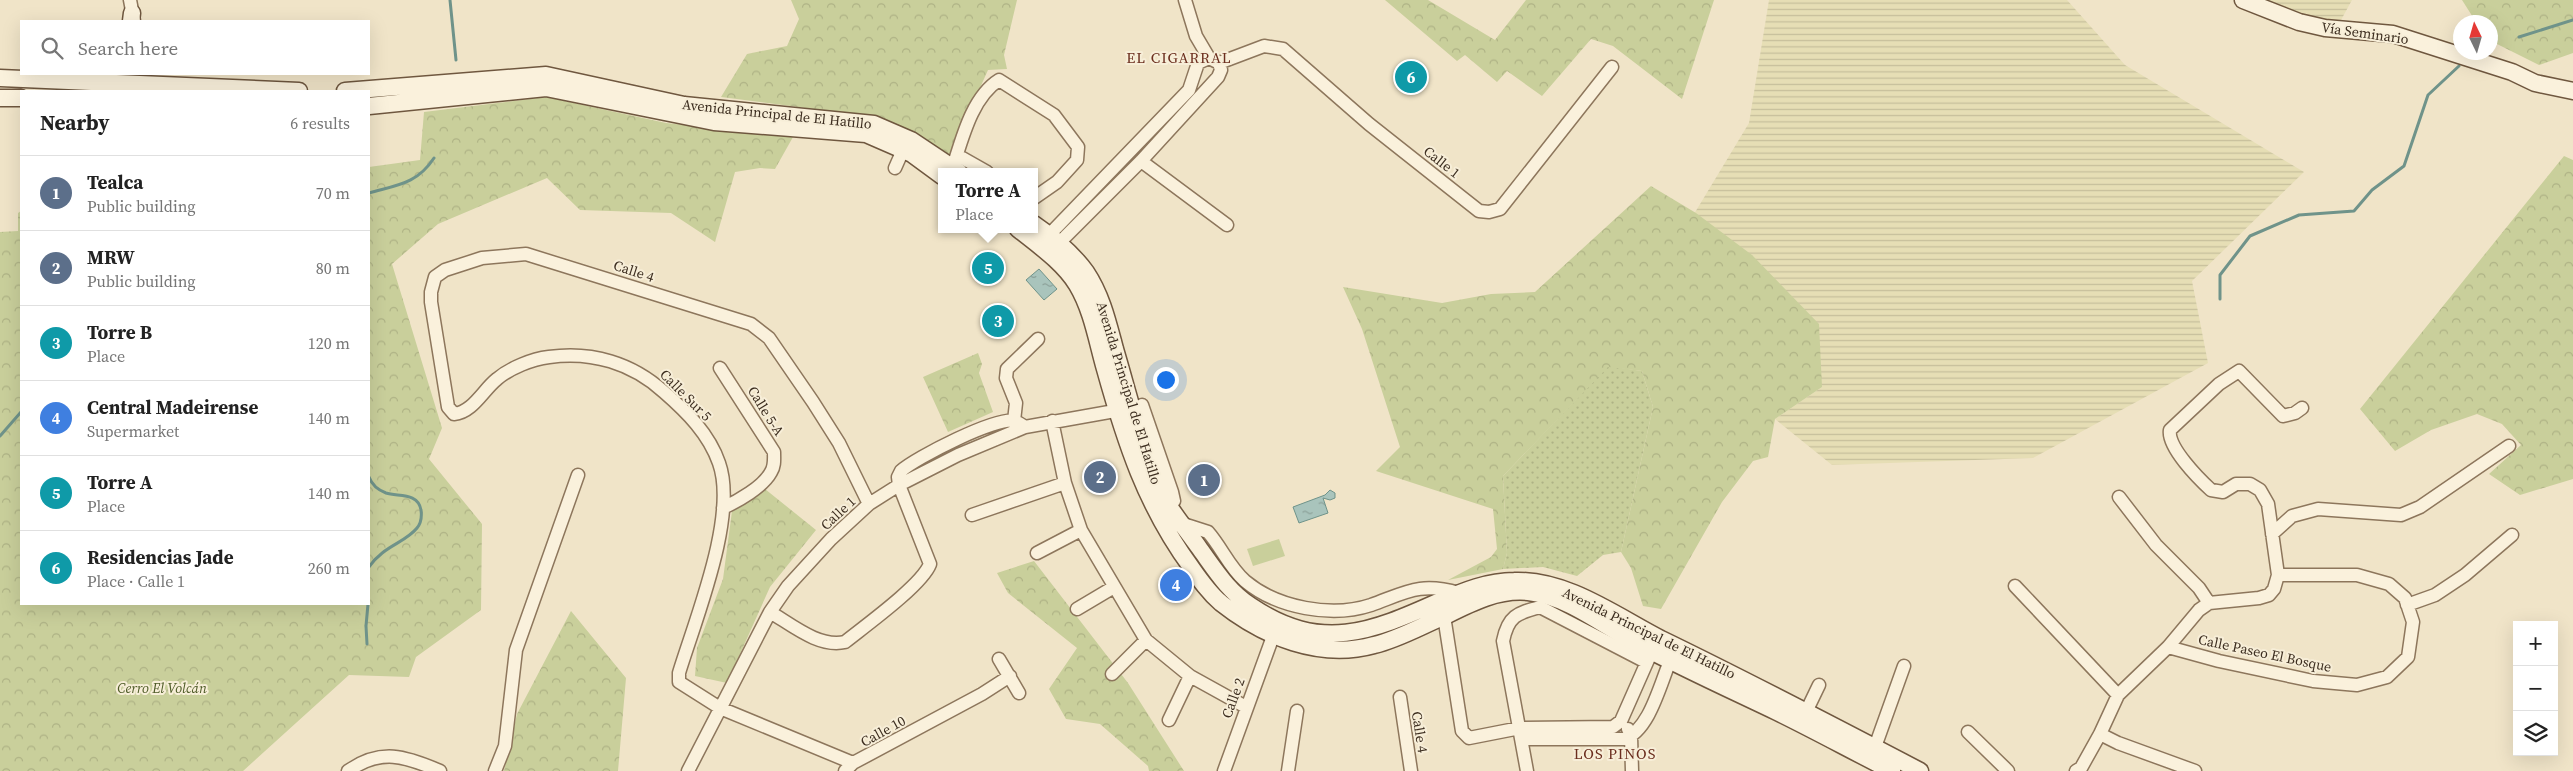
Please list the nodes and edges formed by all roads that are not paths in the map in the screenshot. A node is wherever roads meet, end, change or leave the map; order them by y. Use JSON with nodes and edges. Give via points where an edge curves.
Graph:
{"nodes":[{"id":1,"x":1186,"y":0,"type":"edge"},
{"id":2,"x":2243,"y":0,"type":"edge"},
{"id":3,"x":1214,"y":60,"type":"junction"},
{"id":4,"x":1612,"y":67,"type":"dead end"},
{"id":5,"x":115,"y":75,"type":"edge"},
{"id":6,"x":0,"y":78,"type":"edge"},
{"id":7,"x":100,"y":82,"type":"junction"},
{"id":8,"x":148,"y":83,"type":"edge"},
{"id":9,"x":279,"y":90,"type":"edge"},
{"id":10,"x":358,"y":90,"type":"edge"},
{"id":11,"x":2573,"y":91,"type":"edge"},
{"id":12,"x":1194,"y":94,"type":"junction"},
{"id":13,"x":0,"y":98,"type":"edge"},
{"id":14,"x":20,"y":98,"type":"edge"},
{"id":15,"x":370,"y":106,"type":"edge"},
{"id":16,"x":903,"y":150,"type":"junction"},
{"id":17,"x":1140,"y":161,"type":"junction"},
{"id":18,"x":895,"y":168,"type":"dead end"},
{"id":19,"x":953,"y":168,"type":"edge"},
{"id":20,"x":1038,"y":195,"type":"edge"},
{"id":21,"x":1227,"y":225,"type":"dead end"},
{"id":22,"x":1038,"y":227,"type":"edge"},
{"id":23,"x":1023,"y":233,"type":"edge"},
{"id":24,"x":1054,"y":239,"type":"junction"},
{"id":25,"x":1044,"y":251,"type":"junction"},
{"id":26,"x":1038,"y":339,"type":"dead end"},
{"id":27,"x":720,"y":368,"type":"dead end"},
{"id":28,"x":1130,"y":408,"type":"junction"},
{"id":29,"x":2302,"y":408,"type":"dead end"},
{"id":30,"x":454,"y":414,"type":"joint"},
{"id":31,"x":1052,"y":422,"type":"junction"},
{"id":32,"x":1020,"y":424,"type":"junction"},
{"id":33,"x":2509,"y":446,"type":"dead end"},
{"id":34,"x":578,"y":475,"type":"dead end"},
{"id":35,"x":1065,"y":483,"type":"junction"},
{"id":36,"x":899,"y":485,"type":"junction"},
{"id":37,"x":2119,"y":496,"type":"dead end"},
{"id":38,"x":868,"y":504,"type":"junction"},
{"id":39,"x":723,"y":508,"type":"junction"},
{"id":40,"x":972,"y":515,"type":"dead end"},
{"id":41,"x":1180,"y":523,"type":"junction"},
{"id":42,"x":1081,"y":530,"type":"junction"},
{"id":43,"x":2272,"y":534,"type":"junction"},
{"id":44,"x":2512,"y":534,"type":"dead end"},
{"id":45,"x":1037,"y":553,"type":"dead end"},
{"id":46,"x":2278,"y":575,"type":"junction"},
{"id":47,"x":2015,"y":586,"type":"dead end"},
{"id":48,"x":1114,"y":587,"type":"junction"},
{"id":49,"x":1459,"y":593,"type":"junction"},
{"id":50,"x":2209,"y":603,"type":"junction"},
{"id":51,"x":2407,"y":606,"type":"junction"},
{"id":52,"x":1078,"y":609,"type":"dead end"},
{"id":53,"x":770,"y":612,"type":"junction"},
{"id":54,"x":1444,"y":616,"type":"junction"},
{"id":55,"x":1276,"y":629,"type":"junction"},
{"id":56,"x":1146,"y":640,"type":"junction"},
{"id":57,"x":2168,"y":646,"type":"junction"},
{"id":58,"x":1652,"y":650,"type":"junction"},
{"id":59,"x":1674,"y":653,"type":"junction"},
{"id":60,"x":999,"y":659,"type":"dead end"},
{"id":61,"x":1904,"y":666,"type":"dead end"},
{"id":62,"x":1112,"y":674,"type":"dead end"},
{"id":63,"x":1010,"y":676,"type":"junction"},
{"id":64,"x":1190,"y":676,"type":"junction"},
{"id":65,"x":1641,"y":676,"type":"junction"},
{"id":66,"x":1661,"y":683,"type":"junction"},
{"id":67,"x":1820,"y":685,"type":"dead end"},
{"id":68,"x":1019,"y":693,"type":"dead end"},
{"id":69,"x":2118,"y":695,"type":"junction"},
{"id":70,"x":1400,"y":697,"type":"dead end"},
{"id":71,"x":1246,"y":707,"type":"junction"},
{"id":72,"x":720,"y":708,"type":"junction"},
{"id":73,"x":1297,"y":711,"type":"dead end"},
{"id":74,"x":1806,"y":712,"type":"junction"},
{"id":75,"x":1169,"y":720,"type":"dead end"},
{"id":76,"x":1621,"y":721,"type":"junction"},
{"id":77,"x":1968,"y":732,"type":"dead end"},
{"id":78,"x":1521,"y":734,"type":"junction"},
{"id":79,"x":2100,"y":734,"type":"junction"},
{"id":80,"x":1631,"y":736,"type":"junction"},
{"id":81,"x":1875,"y":747,"type":"junction"},
{"id":82,"x":849,"y":767,"type":"edge"},
{"id":83,"x":1885,"y":769,"type":"edge"},
{"id":84,"x":1228,"y":770,"type":"edge"},
{"id":85,"x":2080,"y":770,"type":"edge"},
{"id":86,"x":348,"y":771,"type":"edge"},
{"id":87,"x":440,"y":771,"type":"edge"},
{"id":88,"x":495,"y":771,"type":"edge"},
{"id":89,"x":688,"y":771,"type":"edge"},
{"id":90,"x":1288,"y":771,"type":"edge"},
{"id":91,"x":1411,"y":771,"type":"edge"},
{"id":92,"x":1527,"y":771,"type":"edge"},
{"id":93,"x":1632,"y":771,"type":"edge"},
{"id":94,"x":1920,"y":771,"type":"edge"},
{"id":95,"x":2008,"y":771,"type":"edge"},
{"id":96,"x":2195,"y":771,"type":"edge"}],
"edges":[{"from":1,"to":3,"type":"street","via":[[1196,36]]},
{"from":2,"to":11,"type":"main road","name":"Vía Seminario","via":[[2325,28],[2393,34],[2536,82]]},
{"from":3,"to":4,"type":"street","name":"Calle 1","via":[[1264,46],[1283,49],[1369,124],[1479,211],[1490,212],[1500,209]]},
{"from":3,"to":12,"type":"street","via":[[1198,63]]},
{"from":3,"to":12,"type":"street","via":[[1220,70],[1218,77]]},
{"from":5,"to":7,"type":"main road"},
{"from":6,"to":7,"type":"main road"},
{"from":7,"to":8,"type":"main road"},
{"from":8,"to":9,"type":"main road"},
{"from":10,"to":19,"type":"main road","name":"Avenida Principal de El Hatillo","via":[[546,75],[684,105],[874,124],[911,140]]},
{"from":12,"to":17,"type":"street"},
{"from":12,"to":24,"type":"street"},
{"from":13,"to":14,"type":"main road"},
{"from":15,"to":16,"type":"main road","name":"Avenida Principal de El Hatillo","via":[[546,88],[714,122],[866,134]]},
{"from":16,"to":18,"type":"street"},
{"from":16,"to":19,"type":"main road","name":"Avenida Principal de El Hatillo"},
{"from":17,"to":21,"type":"street"},
{"from":17,"to":24,"type":"street"},
{"from":19,"to":20,"type":"street","via":[[965,132],[989,87],[999,80],[1054,115],[1078,147],[1077,160],[1057,182]]},
{"from":22,"to":24,"type":"main road","name":"Avenida Principal de El Hatillo"},
{"from":23,"to":25,"type":"main road","name":"Avenida Principal de El Hatillo"},
{"from":24,"to":25,"type":"street"},
{"from":24,"to":28,"type":"main road","name":"Avenida Principal de El Hatillo","via":[[1085,271],[1101,301]]},
{"from":25,"to":28,"type":"main road","name":"Avenida Principal de El Hatillo","via":[[1066,270],[1086,302]]},
{"from":26,"to":32,"type":"street","via":[[1007,369],[1006,378]]},
{"from":27,"to":39,"type":"street","name":"Calle 5-A","via":[[774,452],[771,473],[742,499]]},
{"from":28,"to":31,"type":"street","name":"Calle 1"},
{"from":28,"to":41,"type":"main road","name":"Avenida Principal de El Hatillo","via":[[1155,480]]},
{"from":28,"to":55,"type":"main road","name":"Avenida Principal de El Hatillo","via":[[1142,484],[1185,559],[1208,590],[1241,618]]},
{"from":29,"to":43,"type":"street","via":[[2282,416],[2239,371],[2219,384],[2170,430],[2172,442],[2182,457],[2211,490],[2223,492],[2236,484],[2250,484],[2260,490],[2268,504]]},
{"from":30,"to":38,"type":"street","name":"Calle 4","via":[[448,407],[431,302],[435,278],[446,270],[482,258],[516,254],[541,258],[751,324],[769,338],[825,415]]},
{"from":30,"to":39,"type":"street","name":"Calle Sur 5","via":[[464,413],[497,378],[531,362],[568,355],[611,361],[637,371],[656,384],[700,428],[720,464]]},
{"from":31,"to":32,"type":"street","name":"Calle 1"},
{"from":31,"to":35,"type":"street"},
{"from":32,"to":36,"type":"street","name":"Calle 1"},
{"from":33,"to":43,"type":"street","via":[[2420,507],[2401,514],[2318,510],[2292,516]]},
{"from":34,"to":88,"type":"street","via":[[516,650],[505,746]]},
{"from":35,"to":40,"type":"street"},
{"from":35,"to":42,"type":"street"},
{"from":36,"to":38,"type":"street","name":"Calle 1"},
{"from":36,"to":53,"type":"street","via":[[930,564],[928,570],[845,642],[833,645],[814,638]]},
{"from":37,"to":50,"type":"street","via":[[2156,545],[2199,588]]},
{"from":38,"to":53,"type":"street","name":"Calle 1","via":[[788,586]]},
{"from":39,"to":72,"type":"street","name":"Calle Sur 5","via":[[713,561],[679,673],[679,682],[684,687]]},
{"from":41,"to":49,"type":"street","via":[[1208,532],[1228,562],[1246,581],[1283,602],[1340,612],[1425,587]]},
{"from":41,"to":55,"type":"main road","name":"Avenida Principal de El Hatillo","via":[[1219,578]]},
{"from":42,"to":45,"type":"street"},
{"from":42,"to":48,"type":"street"},
{"from":43,"to":46,"type":"street"},
{"from":44,"to":51,"type":"street","via":[[2465,575],[2435,595]]},
{"from":46,"to":50,"type":"street","via":[[2269,595]]},
{"from":46,"to":51,"type":"street","via":[[2357,575],[2389,584],[2405,598]]},
{"from":47,"to":69,"type":"street"},
{"from":48,"to":52,"type":"street"},
{"from":48,"to":56,"type":"street"},
{"from":49,"to":55,"type":"main road","name":"Avenida Principal de El Hatillo","via":[[1369,630],[1334,634]]},
{"from":49,"to":58,"type":"main road","name":"Avenida Principal de El Hatillo","via":[[1514,581],[1553,586],[1582,598]]},
{"from":50,"to":57,"type":"street"},
{"from":51,"to":57,"type":"street","name":"Calle Paseo El Bosque","via":[[2413,622],[2408,657],[2387,677],[2358,685],[2313,681],[2219,661]]},
{"from":53,"to":72,"type":"street","name":"Calle 1"},
{"from":54,"to":55,"type":"main road","name":"Avenida Principal de El Hatillo","via":[[1395,639],[1356,649],[1323,650]]},
{"from":54,"to":58,"type":"main road","name":"Avenida Principal de El Hatillo","via":[[1496,594],[1530,592],[1572,607]]},
{"from":54,"to":78,"type":"street","via":[[1464,735],[1469,738]]},
{"from":55,"to":71,"type":"street","name":"Calle 2"},
{"from":56,"to":62,"type":"street"},
{"from":56,"to":64,"type":"street"},
{"from":57,"to":69,"type":"street"},
{"from":58,"to":59,"type":"main road","name":"Avenida Principal de El Hatillo"},
{"from":58,"to":65,"type":"street"},
{"from":58,"to":78,"type":"street","via":[[1540,607],[1521,612],[1506,624],[1503,641]]},
{"from":59,"to":66,"type":"street"},
{"from":59,"to":74,"type":"main road","name":"Avenida Principal de El Hatillo"},
{"from":59,"to":83,"type":"main road","name":"Avenida Principal de El Hatillo"},
{"from":60,"to":63,"type":"street"},
{"from":61,"to":81,"type":"street"},
{"from":63,"to":68,"type":"street"},
{"from":63,"to":82,"type":"street","name":"Calle 10"},
{"from":64,"to":71,"type":"street"},
{"from":64,"to":75,"type":"street"},
{"from":65,"to":66,"type":"street"},
{"from":65,"to":76,"type":"street"},
{"from":66,"to":80,"type":"street","via":[[1644,722]]},
{"from":67,"to":74,"type":"street"},
{"from":69,"to":79,"type":"street"},
{"from":70,"to":91,"type":"street","name":"Calle 4"},
{"from":71,"to":84,"type":"street","name":"Calle 2"},
{"from":72,"to":82,"type":"street","name":"Calle 10"},
{"from":72,"to":89,"type":"street","name":"Calle 1"},
{"from":73,"to":90,"type":"street"},
{"from":74,"to":81,"type":"main road","name":"Avenida Principal de El Hatillo"},
{"from":76,"to":78,"type":"street","via":[[1613,727],[1601,729]]},
{"from":76,"to":80,"type":"street"},
{"from":77,"to":95,"type":"street"},
{"from":78,"to":80,"type":"street","via":[[1624,739]]},
{"from":78,"to":92,"type":"street"},
{"from":79,"to":85,"type":"street"},
{"from":79,"to":96,"type":"street"},
{"from":80,"to":93,"type":"street"},
{"from":81,"to":94,"type":"main road","name":"Avenida Principal de El Hatillo"},
{"from":86,"to":87,"type":"street","via":[[369,759],[398,756]]}]}
